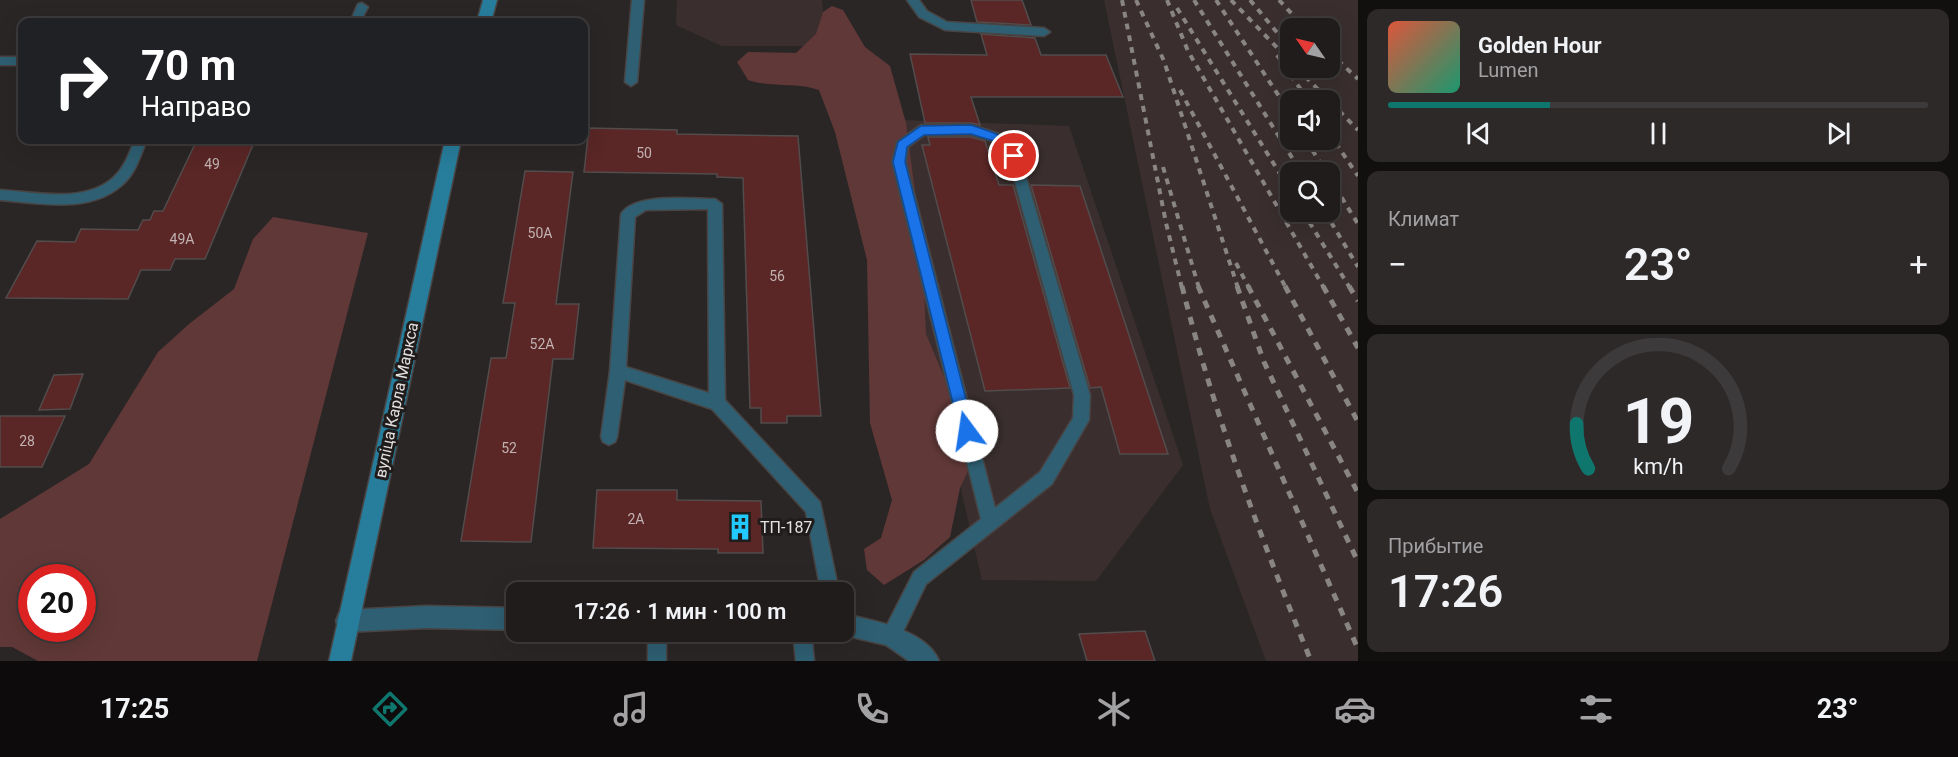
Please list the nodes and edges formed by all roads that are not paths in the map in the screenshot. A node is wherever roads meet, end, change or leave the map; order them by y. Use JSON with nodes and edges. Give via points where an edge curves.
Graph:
{"nodes":[{"id":1,"x":490,"y":0,"type":"edge"},
{"id":2,"x":638,"y":0,"type":"edge"},
{"id":3,"x":913,"y":0,"type":"edge"},
{"id":4,"x":362,"y":7,"type":"dead end"},
{"id":5,"x":357,"y":18,"type":"edge"},
{"id":6,"x":485,"y":18,"type":"edge"},
{"id":7,"x":1044,"y":32,"type":"dead end"},
{"id":8,"x":0,"y":61,"type":"edge"},
{"id":9,"x":18,"y":61,"type":"edge"},
{"id":10,"x":631,"y":82,"type":"dead end"},
{"id":11,"x":139,"y":144,"type":"edge"},
{"id":12,"x":452,"y":144,"type":"edge"},
{"id":13,"x":0,"y":195,"type":"edge"},
{"id":14,"x":618,"y":371,"type":"junction"},
{"id":15,"x":717,"y":403,"type":"junction"},
{"id":16,"x":609,"y":436,"type":"dead end"},
{"id":17,"x":990,"y":521,"type":"junction"},
{"id":18,"x":828,"y":582,"type":"edge"},
{"id":19,"x":506,"y":619,"type":"edge"},
{"id":20,"x":347,"y":621,"type":"junction"},
{"id":21,"x":854,"y":627,"type":"edge"},
{"id":22,"x":891,"y":635,"type":"junction"},
{"id":23,"x":657,"y":642,"type":"edge"},
{"id":24,"x":803,"y":642,"type":"edge"},
{"id":25,"x":340,"y":661,"type":"edge"},
{"id":26,"x":657,"y":661,"type":"edge"},
{"id":27,"x":805,"y":661,"type":"edge"},
{"id":28,"x":928,"y":661,"type":"edge"}],
"edges":[{"from":1,"to":6,"type":"main road"},
{"from":2,"to":10,"type":"lane"},
{"from":3,"to":7,"type":"lane","via":[[923,14],[945,26]]},
{"from":4,"to":5,"type":"lane"},
{"from":8,"to":9,"type":"lane"},
{"from":11,"to":13,"type":"lane","via":[[129,168],[105,191],[84,199]]},
{"from":12,"to":20,"type":"main road","name":"вуліца Карла Маркса"},
{"from":14,"to":15,"type":"lane"},
{"from":14,"to":15,"type":"lane","via":[[628,214],[644,205],[715,204]]},
{"from":14,"to":16,"type":"lane"},
{"from":15,"to":18,"type":"lane","via":[[814,508]]},
{"from":17,"to":17,"type":"lane","via":[[899,162],[902,145],[921,130],[971,130],[1001,139],[1014,156],[1082,395],[1081,420],[1046,478]]},
{"from":17,"to":22,"type":"lane","via":[[920,578]]},
{"from":19,"to":20,"type":"street"},
{"from":20,"to":25,"type":"main road","name":"вуліца Карла Маркса"},
{"from":21,"to":22,"type":"street"},
{"from":22,"to":28,"type":"street"},
{"from":23,"to":26,"type":"lane"},
{"from":24,"to":27,"type":"lane"}]}
